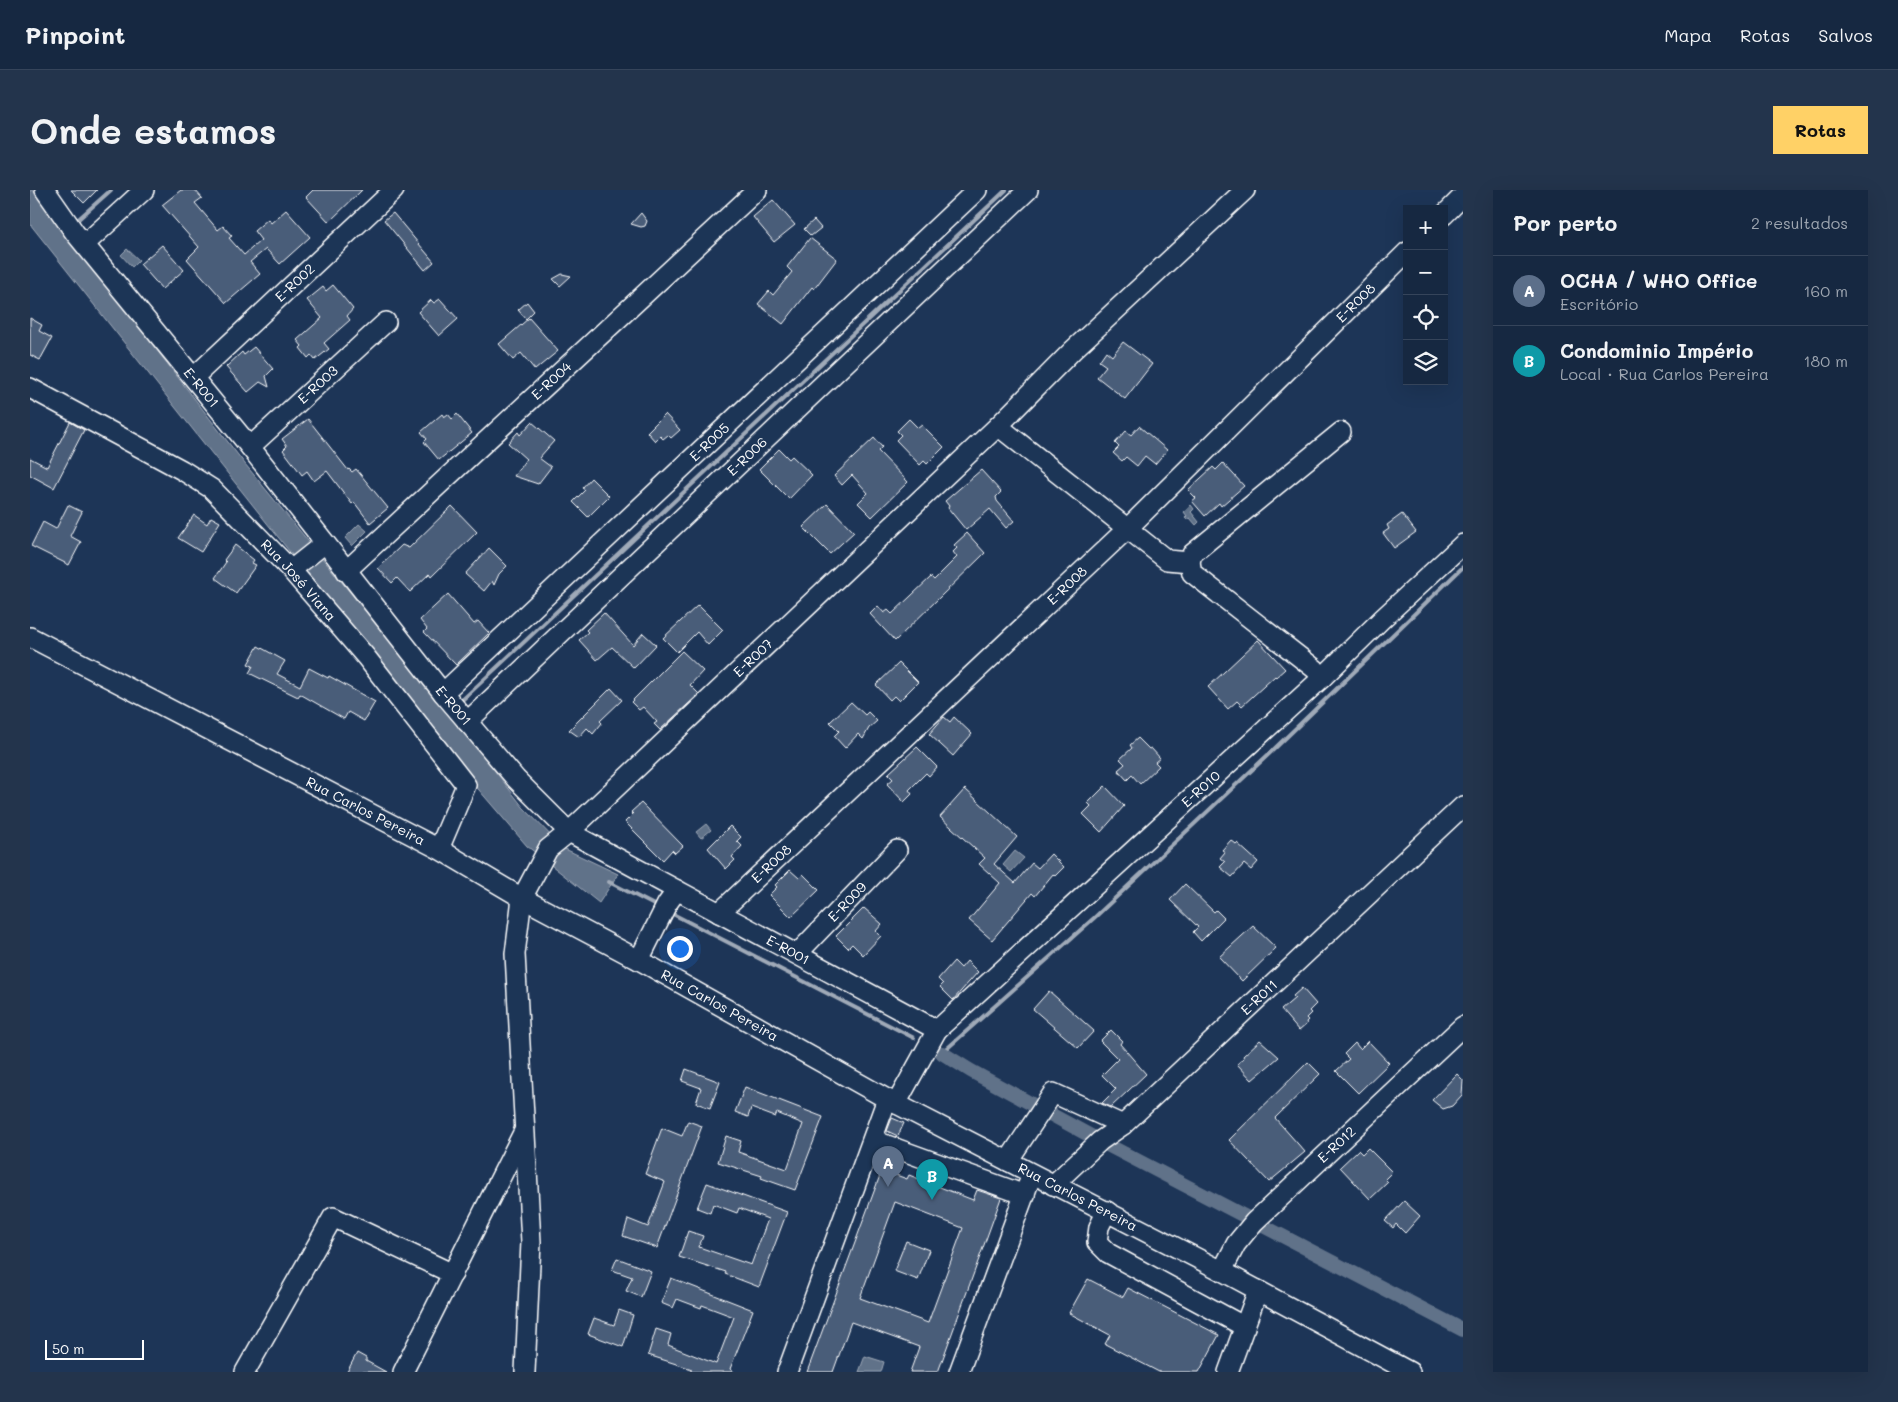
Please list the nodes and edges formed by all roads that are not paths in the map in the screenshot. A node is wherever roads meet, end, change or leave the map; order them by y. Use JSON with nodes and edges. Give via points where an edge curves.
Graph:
{"nodes":[{"id":1,"x":45,"y":190,"type":"edge"},
{"id":2,"x":144,"y":190,"type":"edge"},
{"id":3,"x":394,"y":190,"type":"edge"},
{"id":4,"x":757,"y":190,"type":"edge"},
{"id":5,"x":977,"y":190,"type":"edge"},
{"id":6,"x":1028,"y":190,"type":"edge"},
{"id":7,"x":1245,"y":190,"type":"edge"},
{"id":8,"x":1463,"y":196,"type":"edge"},
{"id":9,"x":1448,"y":211,"type":"edge"},
{"id":10,"x":75,"y":232,"type":"junction"},
{"id":11,"x":1403,"y":256,"type":"edge"},
{"id":12,"x":386,"y":322,"type":"dead end"},
{"id":13,"x":194,"y":377,"type":"junction"},
{"id":14,"x":30,"y":388,"type":"edge"},
{"id":15,"x":998,"y":426,"type":"junction"},
{"id":16,"x":1341,"y":432,"type":"dead end"},
{"id":17,"x":250,"y":447,"type":"junction"},
{"id":18,"x":1127,"y":529,"type":"junction"},
{"id":19,"x":325,"y":543,"type":"junction"},
{"id":20,"x":1463,"y":544,"type":"edge"},
{"id":21,"x":1190,"y":562,"type":"junction"},
{"id":22,"x":291,"y":570,"type":"junction"},
{"id":23,"x":346,"y":571,"type":"junction"},
{"id":24,"x":30,"y":637,"type":"edge"},
{"id":25,"x":1322,"y":678,"type":"junction"},
{"id":26,"x":443,"y":693,"type":"junction"},
{"id":27,"x":467,"y":722,"type":"junction"},
{"id":28,"x":1463,"y":806,"type":"edge"},
{"id":29,"x":569,"y":832,"type":"junction"},
{"id":30,"x":439,"y":849,"type":"junction"},
{"id":31,"x":897,"y":850,"type":"dead end"},
{"id":32,"x":522,"y":898,"type":"junction"},
{"id":33,"x":668,"y":904,"type":"junction"},
{"id":34,"x":719,"y":913,"type":"junction"},
{"id":35,"x":798,"y":953,"type":"junction"},
{"id":36,"x":639,"y":960,"type":"junction"},
{"id":37,"x":1463,"y":1026,"type":"edge"},
{"id":38,"x":937,"y":1030,"type":"junction"},
{"id":39,"x":891,"y":1101,"type":"junction"},
{"id":40,"x":1123,"y":1124,"type":"junction"},
{"id":41,"x":525,"y":1130,"type":"junction"},
{"id":42,"x":873,"y":1140,"type":"junction"},
{"id":43,"x":1008,"y":1161,"type":"junction"},
{"id":44,"x":1032,"y":1174,"type":"junction"},
{"id":45,"x":1053,"y":1185,"type":"junction"},
{"id":46,"x":1025,"y":1195,"type":"junction"},
{"id":47,"x":1107,"y":1211,"type":"junction"},
{"id":48,"x":1222,"y":1271,"type":"junction"},
{"id":49,"x":453,"y":1274,"type":"junction"},
{"id":50,"x":1258,"y":1290,"type":"junction"},
{"id":51,"x":1245,"y":1327,"type":"junction"},
{"id":52,"x":245,"y":1372,"type":"edge"},
{"id":53,"x":402,"y":1372,"type":"edge"},
{"id":54,"x":525,"y":1372,"type":"edge"},
{"id":55,"x":788,"y":1372,"type":"edge"},
{"id":56,"x":959,"y":1372,"type":"edge"},
{"id":57,"x":1228,"y":1372,"type":"edge"},
{"id":58,"x":1410,"y":1372,"type":"edge"}],
"edges":[{"from":1,"to":10,"type":"street","name":"E-R001"},
{"from":2,"to":10,"type":"street"},
{"from":3,"to":13,"type":"street","name":"E-R002"},
{"from":4,"to":23,"type":"street","name":"E-R004"},
{"from":5,"to":26,"type":"street","name":"E-R005"},
{"from":6,"to":27,"type":"street","name":"E-R006"},
{"from":7,"to":15,"type":"street","name":"E-R007","via":[[1073,350]]},
{"from":8,"to":9,"type":"street"},
{"from":10,"to":13,"type":"street","name":"E-R001"},
{"from":11,"to":18,"type":"street","name":"E-R008"},
{"from":12,"to":17,"type":"street","name":"E-R003"},
{"from":13,"to":17,"type":"street","name":"E-R001"},
{"from":14,"to":22,"type":"street","name":"Rua José Viana","via":[[173,465],[212,490]]},
{"from":15,"to":18,"type":"street"},
{"from":15,"to":29,"type":"street","name":"E-R007"},
{"from":16,"to":21,"type":"street","via":[[1192,554]]},
{"from":17,"to":19,"type":"street","name":"E-R001"},
{"from":18,"to":21,"type":"street","via":[[1167,560]]},
{"from":18,"to":34,"type":"street","name":"E-R008"},
{"from":19,"to":22,"type":"street"},
{"from":19,"to":23,"type":"street","name":"E-R001"},
{"from":20,"to":25,"type":"street","name":"E-R010"},
{"from":21,"to":25,"type":"street","via":[[1192,573],[1315,669]]},
{"from":22,"to":30,"type":"street","name":"Rua José Viana","via":[[366,657],[466,785]]},
{"from":23,"to":26,"type":"street","name":"E-R001"},
{"from":24,"to":30,"type":"street","name":"Rua Carlos Pereira"},
{"from":25,"to":38,"type":"street","name":"E-R010"},
{"from":26,"to":27,"type":"street","name":"E-R001"},
{"from":27,"to":29,"type":"street","name":"E-R001","via":[[516,779]]},
{"from":28,"to":40,"type":"street","name":"E-R011"},
{"from":29,"to":32,"type":"street","name":"E-R007","via":[[548,849]]},
{"from":29,"to":33,"type":"street","name":"E-R001"},
{"from":30,"to":32,"type":"street","name":"Rua Carlos Pereira"},
{"from":31,"to":35,"type":"street","name":"E-R009"},
{"from":32,"to":36,"type":"street","name":"Rua Carlos Pereira"},
{"from":32,"to":41,"type":"street","via":[[515,954]]},
{"from":33,"to":34,"type":"street","name":"E-R001"},
{"from":33,"to":36,"type":"street"},
{"from":34,"to":35,"type":"street","name":"E-R001"},
{"from":35,"to":38,"type":"street","name":"E-R001"},
{"from":36,"to":39,"type":"street","name":"Rua Carlos Pereira"},
{"from":37,"to":48,"type":"street","name":"E-R012","via":[[1254,1222],[1236,1244]]},
{"from":38,"to":39,"type":"street","name":"E-R010"},
{"from":39,"to":42,"type":"street","name":"E-R010"},
{"from":39,"to":43,"type":"street","name":"Rua Carlos Pereira"},
{"from":40,"to":43,"type":"street","via":[[1053,1093]]},
{"from":40,"to":45,"type":"street","name":"E-R011"},
{"from":41,"to":49,"type":"street"},
{"from":41,"to":54,"type":"street","via":[[530,1242]]},
{"from":42,"to":46,"type":"street"},
{"from":42,"to":55,"type":"street","name":"E-R010"},
{"from":43,"to":44,"type":"street","name":"Rua Carlos Pereira"},
{"from":44,"to":45,"type":"street","name":"Rua Carlos Pereira"},
{"from":44,"to":46,"type":"street"},
{"from":45,"to":47,"type":"street","name":"Rua Carlos Pereira"},
{"from":46,"to":56,"type":"street"},
{"from":47,"to":48,"type":"street","name":"Rua Carlos Pereira"},
{"from":47,"to":51,"type":"street","via":[[1099,1227],[1097,1242],[1108,1253]]},
{"from":48,"to":50,"type":"street","name":"Rua Carlos Pereira"},
{"from":49,"to":52,"type":"street","via":[[333,1217]]},
{"from":49,"to":53,"type":"street"},
{"from":50,"to":51,"type":"street"},
{"from":50,"to":58,"type":"street","name":"Rua Carlos Pereira"},
{"from":51,"to":57,"type":"street"}]}
